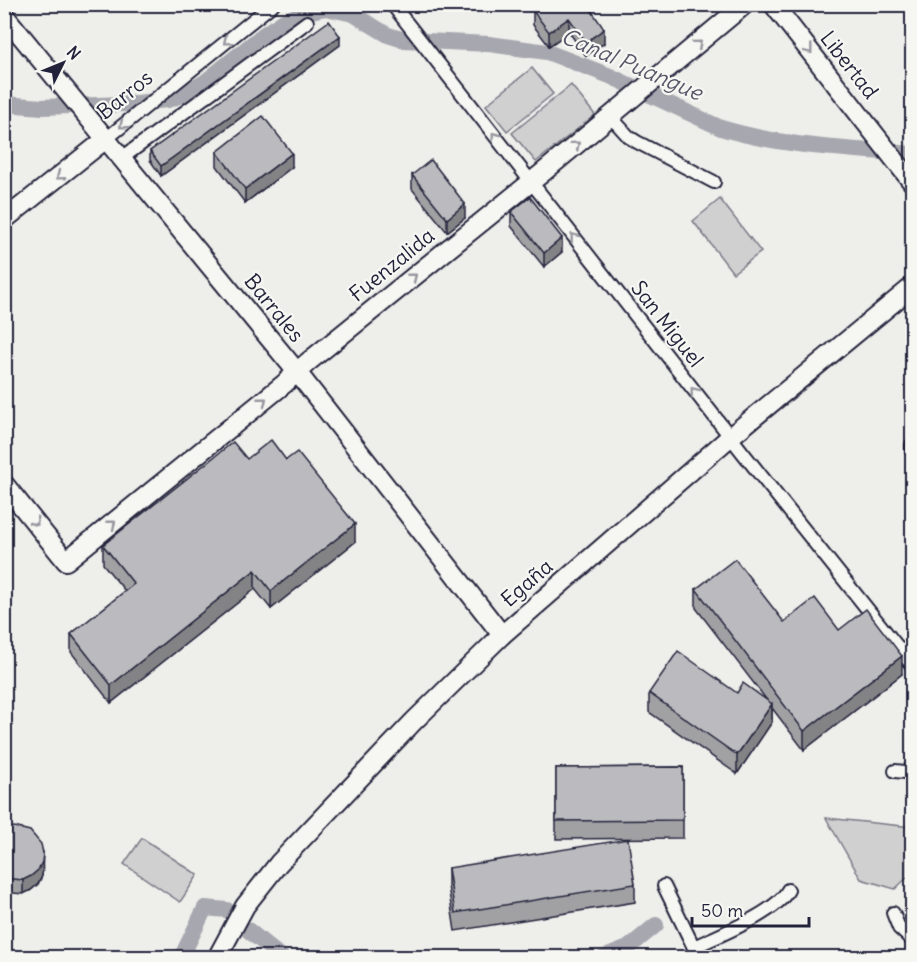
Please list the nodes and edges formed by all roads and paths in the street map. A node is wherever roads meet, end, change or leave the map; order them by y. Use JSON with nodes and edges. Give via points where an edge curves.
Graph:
{"nodes":[{"id":1,"x":273,"y":4,"type":"edge"},
{"id":2,"x":392,"y":4,"type":"edge"},
{"id":3,"x":745,"y":4,"type":"edge"},
{"id":4,"x":773,"y":4,"type":"edge"},
{"id":5,"x":4,"y":15,"type":"edge"},
{"id":6,"x":307,"y":22,"type":"dead end"},
{"id":7,"x":610,"y":116,"type":"junction"},
{"id":8,"x":106,"y":139,"type":"junction"},
{"id":9,"x":122,"y":158,"type":"junction"},
{"id":10,"x":531,"y":182,"type":"junction"},
{"id":11,"x":714,"y":182,"type":"dead end"},
{"id":12,"x":912,"y":182,"type":"edge"},
{"id":13,"x":6,"y":217,"type":"edge"},
{"id":14,"x":912,"y":287,"type":"edge"},
{"id":15,"x":297,"y":372,"type":"junction"},
{"id":16,"x":730,"y":437,"type":"junction"},
{"id":17,"x":912,"y":445,"type":"edge"},
{"id":18,"x":912,"y":451,"type":"edge"},
{"id":19,"x":4,"y":484,"type":"edge"},
{"id":20,"x":502,"y":635,"type":"junction"},
{"id":21,"x":912,"y":665,"type":"edge"},
{"id":22,"x":912,"y":769,"type":"edge"},
{"id":23,"x":895,"y":771,"type":"dead end"},
{"id":24,"x":664,"y":886,"type":"dead end"},
{"id":25,"x":788,"y":890,"type":"dead end"},
{"id":26,"x":893,"y":913,"type":"dead end"},
{"id":27,"x":912,"y":940,"type":"edge"},
{"id":28,"x":697,"y":952,"type":"edge"},
{"id":29,"x":217,"y":957,"type":"edge"}],
"edges":[{"from":1,"to":8,"type":"street","name":"Barros","one_way":true},
{"from":10,"to":2,"type":"street","name":"San Miguel","one_way":true},
{"from":7,"to":3,"type":"street","name":"Fuenzalida","one_way":true},
{"from":4,"to":12,"type":"street","name":"Libertad","one_way":true},
{"from":5,"to":8,"type":"street","name":"Barrales"},
{"from":6,"to":9,"type":"street"},
{"from":10,"to":7,"type":"street","name":"Fuenzalida","one_way":true},
{"from":7,"to":11,"type":"street","via":[[629,137]]},
{"from":8,"to":9,"type":"street","name":"Barrales"},
{"from":8,"to":13,"type":"street","name":"Barros","one_way":true},
{"from":9,"to":15,"type":"street","name":"Barrales"},
{"from":15,"to":10,"type":"street","name":"Fuenzalida","one_way":true},
{"from":16,"to":10,"type":"street","name":"San Miguel","one_way":true},
{"from":14,"to":16,"type":"street","name":"Egaña"},
{"from":19,"to":15,"type":"street","name":"Fuenzalida","one_way":true,"via":[[66,561]]},
{"from":15,"to":20,"type":"street","name":"Barrales"},
{"from":16,"to":20,"type":"street","name":"Egaña"},
{"from":16,"to":21,"type":"street","name":"San Miguel"},
{"from":17,"to":18,"type":"street"},
{"from":20,"to":29,"type":"street","name":"Egaña","via":[[279,863],[245,906]]},
{"from":22,"to":23,"type":"street"},
{"from":24,"to":28,"type":"street"},
{"from":25,"to":28,"type":"street","via":[[770,909]]},
{"from":26,"to":27,"type":"street","via":[[898,928]]}]}
